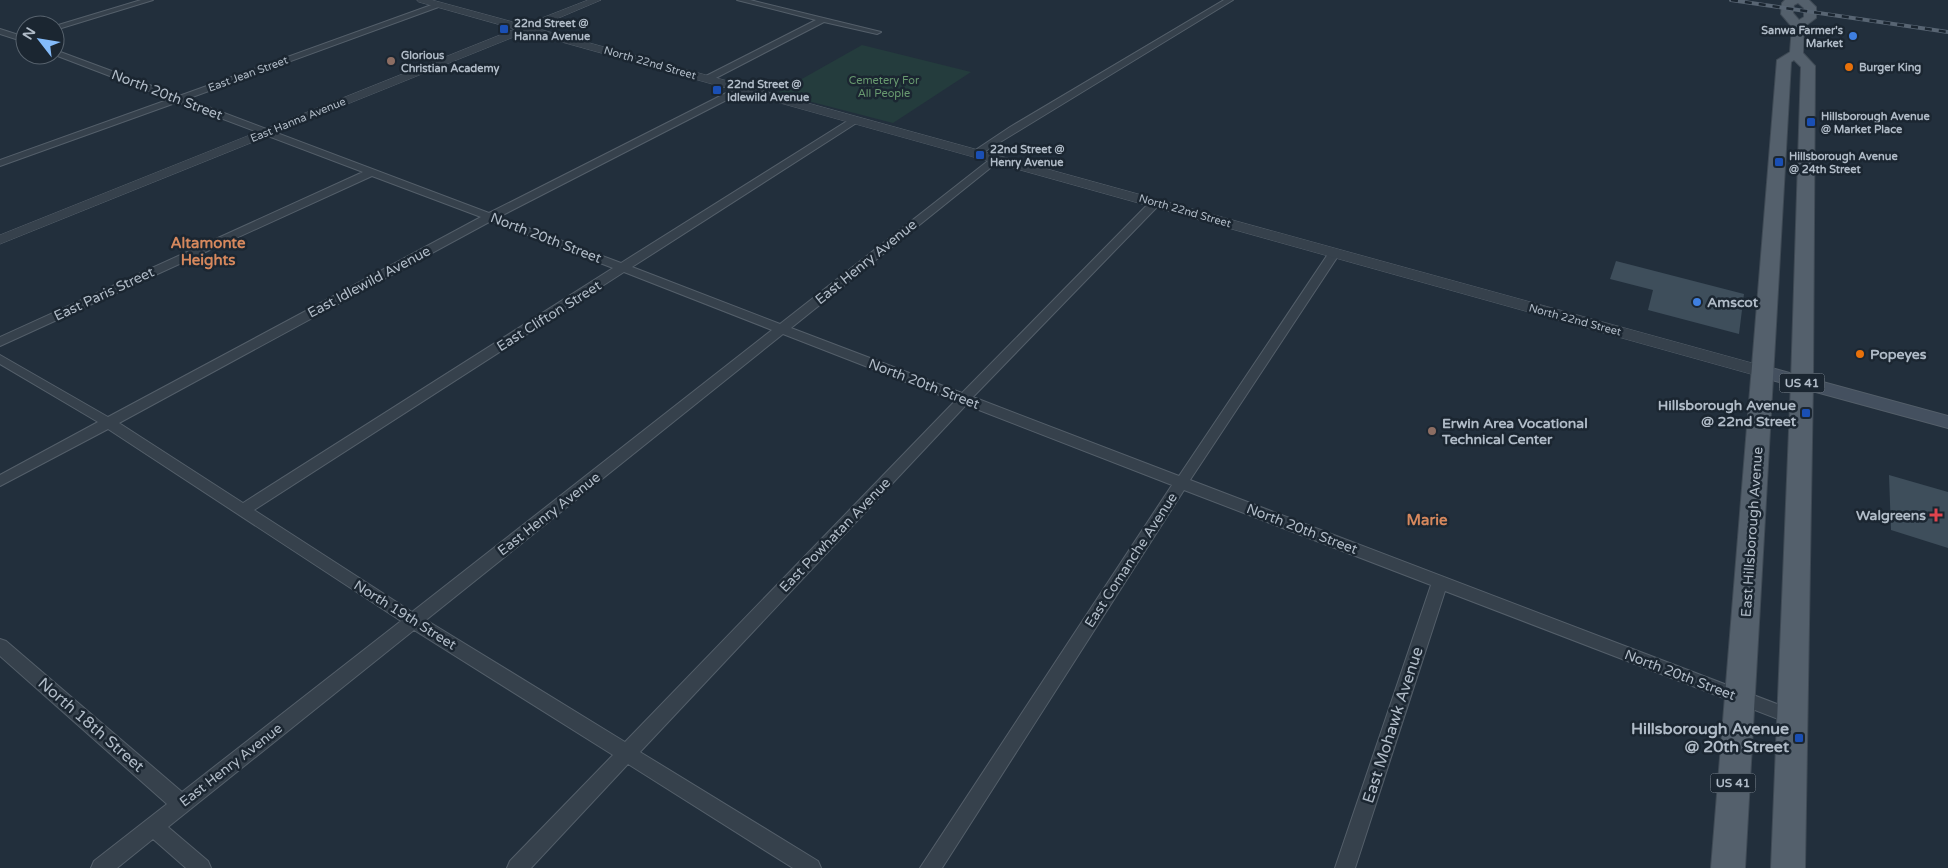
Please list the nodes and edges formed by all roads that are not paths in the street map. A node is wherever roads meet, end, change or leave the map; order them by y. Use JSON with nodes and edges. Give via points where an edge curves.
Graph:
{"nodes":[{"id":1,"x":149,"y":0,"type":"edge"},
{"id":2,"x":422,"y":0,"type":"edge"},
{"id":3,"x":596,"y":0,"type":"edge"},
{"id":4,"x":741,"y":0,"type":"edge"},
{"id":5,"x":1229,"y":0,"type":"edge"},
{"id":6,"x":1795,"y":0,"type":"edge"},
{"id":7,"x":1802,"y":0,"type":"edge"},
{"id":8,"x":440,"y":5,"type":"junction"},
{"id":9,"x":824,"y":19,"type":"junction"},
{"id":10,"x":65,"y":25,"type":"edge"},
{"id":11,"x":1798,"y":26,"type":"junction"},
{"id":12,"x":525,"y":28,"type":"junction"},
{"id":13,"x":0,"y":31,"type":"edge"},
{"id":14,"x":877,"y":32,"type":"dead end"},
{"id":15,"x":15,"y":36,"type":"edge"},
{"id":16,"x":1796,"y":54,"type":"junction"},
{"id":17,"x":65,"y":56,"type":"edge"},
{"id":18,"x":706,"y":79,"type":"junction"},
{"id":19,"x":740,"y":89,"type":"junction"},
{"id":20,"x":178,"y":99,"type":"junction"},
{"id":21,"x":855,"y":120,"type":"junction"},
{"id":22,"x":268,"y":132,"type":"junction"},
{"id":23,"x":976,"y":153,"type":"junction"},
{"id":24,"x":0,"y":154,"type":"edge"},
{"id":25,"x":11,"y":159,"type":"junction"},
{"id":26,"x":996,"y":159,"type":"junction"},
{"id":27,"x":0,"y":163,"type":"edge"},
{"id":28,"x":372,"y":172,"type":"junction"},
{"id":29,"x":1155,"y":203,"type":"junction"},
{"id":30,"x":490,"y":217,"type":"junction"},
{"id":31,"x":0,"y":240,"type":"edge"},
{"id":32,"x":1334,"y":253,"type":"junction"},
{"id":33,"x":625,"y":268,"type":"junction"},
{"id":34,"x":782,"y":329,"type":"junction"},
{"id":35,"x":0,"y":342,"type":"edge"},
{"id":36,"x":0,"y":359,"type":"edge"},
{"id":37,"x":1764,"y":372,"type":"junction"},
{"id":38,"x":1802,"y":382,"type":"junction"},
{"id":39,"x":964,"y":399,"type":"junction"},
{"id":40,"x":109,"y":422,"type":"junction"},
{"id":41,"x":1948,"y":422,"type":"edge"},
{"id":42,"x":0,"y":481,"type":"edge"},
{"id":43,"x":1181,"y":483,"type":"junction"},
{"id":44,"x":242,"y":510,"type":"junction"},
{"id":45,"x":1440,"y":582,"type":"junction"},
{"id":46,"x":414,"y":621,"type":"junction"},
{"id":47,"x":0,"y":646,"type":"edge"},
{"id":48,"x":1739,"y":698,"type":"junction"},
{"id":49,"x":1792,"y":717,"type":"junction"},
{"id":50,"x":627,"y":754,"type":"junction"},
{"id":51,"x":182,"y":805,"type":"junction"},
{"id":52,"x":154,"y":827,"type":"junction"},
{"id":53,"x":101,"y":868,"type":"edge"},
{"id":54,"x":201,"y":868,"type":"edge"},
{"id":55,"x":517,"y":868,"type":"edge"},
{"id":56,"x":811,"y":868,"type":"edge"},
{"id":57,"x":930,"y":868,"type":"edge"},
{"id":58,"x":1345,"y":868,"type":"edge"},
{"id":59,"x":1728,"y":868,"type":"edge"},
{"id":60,"x":1788,"y":868,"type":"edge"}],
"edges":[{"from":1,"to":10,"type":"street"},
{"from":2,"to":8,"type":"street","name":"North 22nd Street"},
{"from":3,"to":12,"type":"street","name":"East Hanna Avenue"},
{"from":4,"to":9,"type":"street"},
{"from":5,"to":23,"type":"street"},
{"from":6,"to":11,"type":"main road","via":[[1788,3],[1788,14]]},
{"from":7,"to":11,"type":"main road","via":[[1810,7],[1810,18]]},
{"from":8,"to":12,"type":"street","name":"North 22nd Street"},
{"from":8,"to":20,"type":"street","name":"East Jean Street"},
{"from":9,"to":14,"type":"street"},
{"from":9,"to":18,"type":"street"},
{"from":11,"to":16,"type":"main road"},
{"from":12,"to":18,"type":"street","name":"North 22nd Street"},
{"from":12,"to":22,"type":"street","name":"East Hanna Avenue"},
{"from":13,"to":15,"type":"street"},
{"from":16,"to":37,"type":"main road","name":"East Hillsborough Avenue","number":"US 41","via":[[1784,60]]},
{"from":16,"to":38,"type":"main road","number":"US 41","via":[[1808,66]]},
{"from":17,"to":20,"type":"street","name":"North 20th Street"},
{"from":18,"to":19,"type":"street","name":"North 22nd Street"},
{"from":19,"to":21,"type":"street","name":"North 22nd Street"},
{"from":19,"to":30,"type":"street","name":"East Idlewild Avenue"},
{"from":20,"to":22,"type":"street","name":"North 20th Street"},
{"from":20,"to":25,"type":"street","name":"East Jean Street"},
{"from":21,"to":23,"type":"street","name":"North 22nd Street"},
{"from":21,"to":33,"type":"street","name":"East Clifton Street"},
{"from":22,"to":28,"type":"street","name":"North 20th Street"},
{"from":22,"to":31,"type":"street","name":"East Hanna Avenue"},
{"from":23,"to":26,"type":"street","name":"North 22nd Street"},
{"from":24,"to":25,"type":"street"},
{"from":25,"to":27,"type":"street","name":"East Jean Street"},
{"from":26,"to":29,"type":"street","name":"North 22nd Street"},
{"from":26,"to":34,"type":"street","name":"East Henry Avenue"},
{"from":28,"to":30,"type":"street","name":"North 20th Street"},
{"from":28,"to":35,"type":"street","name":"East Paris Street"},
{"from":29,"to":32,"type":"street","name":"North 22nd Street"},
{"from":29,"to":39,"type":"street","name":"East Powhatan Avenue"},
{"from":30,"to":33,"type":"street","name":"North 20th Street"},
{"from":30,"to":40,"type":"street","name":"East Idlewild Avenue"},
{"from":32,"to":37,"type":"street","name":"North 22nd Street"},
{"from":32,"to":43,"type":"street","name":"East Comanche Avenue"},
{"from":33,"to":34,"type":"street","name":"North 20th Street"},
{"from":33,"to":44,"type":"street","name":"East Clifton Street"},
{"from":34,"to":39,"type":"street","name":"North 20th Street"},
{"from":34,"to":46,"type":"street","name":"East Henry Avenue"},
{"from":36,"to":40,"type":"street","name":"North 19th Street"},
{"from":37,"to":38,"type":"main road","name":"North 22nd Street"},
{"from":37,"to":48,"type":"main road","name":"East Hillsborough Avenue","number":"US 41"},
{"from":38,"to":41,"type":"main road","name":"North 22nd Street"},
{"from":38,"to":49,"type":"main road","number":"US 41"},
{"from":39,"to":43,"type":"street","name":"North 20th Street"},
{"from":39,"to":50,"type":"street","name":"East Powhatan Avenue"},
{"from":40,"to":42,"type":"street","name":"East Idlewild Avenue"},
{"from":40,"to":44,"type":"street","name":"North 19th Street"},
{"from":43,"to":45,"type":"street","name":"North 20th Street"},
{"from":43,"to":57,"type":"street","name":"East Comanche Avenue"},
{"from":44,"to":46,"type":"street","name":"North 19th Street"},
{"from":45,"to":48,"type":"street","name":"North 20th Street"},
{"from":45,"to":58,"type":"street","name":"East Mohawk Avenue"},
{"from":46,"to":50,"type":"street","name":"North 19th Street"},
{"from":46,"to":51,"type":"street","name":"East Henry Avenue"},
{"from":47,"to":51,"type":"street","name":"North 18th Street"},
{"from":48,"to":49,"type":"street","name":"North 20th Street"},
{"from":48,"to":59,"type":"main road","name":"East Hillsborough Avenue","number":"US 41"},
{"from":49,"to":60,"type":"main road","number":"US 41"},
{"from":50,"to":55,"type":"street","name":"East Powhatan Avenue"},
{"from":50,"to":56,"type":"street","name":"North 19th Street"},
{"from":51,"to":52,"type":"street","name":"East Henry Avenue"},
{"from":52,"to":53,"type":"street","name":"East Henry Avenue"},
{"from":52,"to":54,"type":"street"}]}
